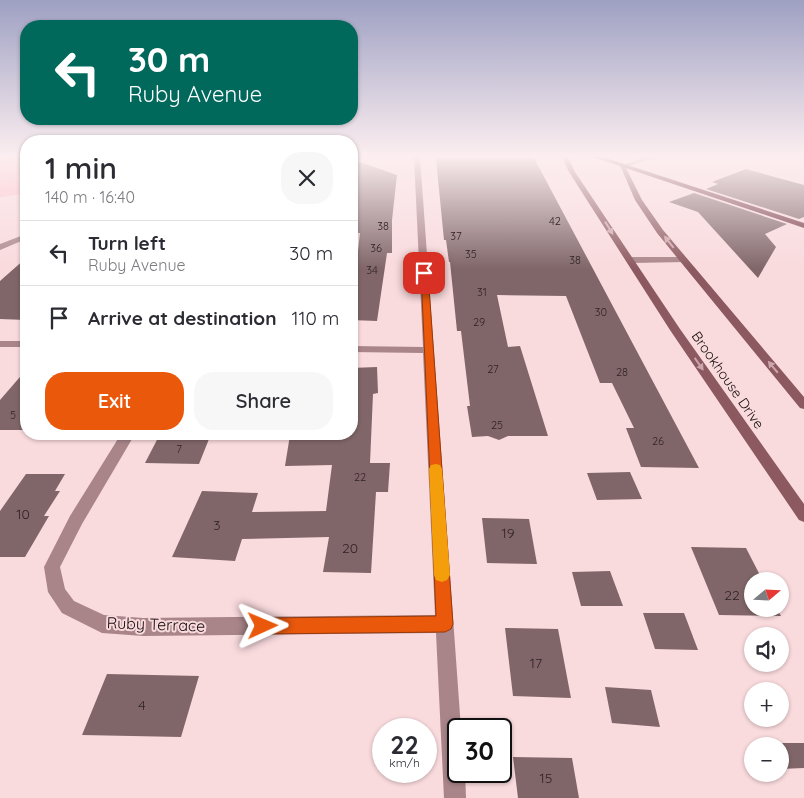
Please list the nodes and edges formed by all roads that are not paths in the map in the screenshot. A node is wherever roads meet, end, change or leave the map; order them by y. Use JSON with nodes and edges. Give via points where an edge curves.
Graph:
{"nodes":[{"id":1,"x":419,"y":194,"type":"edge"},
{"id":2,"x":589,"y":194,"type":"edge"},
{"id":3,"x":635,"y":194,"type":"edge"},
{"id":4,"x":708,"y":194,"type":"edge"},
{"id":5,"x":804,"y":226,"type":"edge"},
{"id":6,"x":20,"y":239,"type":"edge"},
{"id":7,"x":0,"y":247,"type":"edge"},
{"id":8,"x":630,"y":260,"type":"junction"},
{"id":9,"x":684,"y":260,"type":"junction"},
{"id":10,"x":0,"y":344,"type":"edge"},
{"id":11,"x":20,"y":344,"type":"edge"},
{"id":12,"x":358,"y":349,"type":"edge"},
{"id":13,"x":428,"y":350,"type":"junction"},
{"id":14,"x":804,"y":405,"type":"edge"},
{"id":15,"x":124,"y":440,"type":"edge"},
{"id":16,"x":804,"y":516,"type":"edge"},
{"id":17,"x":445,"y":624,"type":"junction"},
{"id":18,"x":455,"y":798,"type":"edge"}],
"edges":[{"from":1,"to":13,"type":"street"},
{"from":2,"to":8,"type":"main road","name":"Brookhouse Drive","one_way":true},
{"from":9,"to":3,"type":"main road","one_way":true},
{"from":4,"to":5,"type":"main road"},
{"from":6,"to":7,"type":"street"},
{"from":8,"to":9,"type":"street"},
{"from":8,"to":16,"type":"main road","name":"Brookhouse Drive","one_way":true},
{"from":14,"to":9,"type":"main road","one_way":true},
{"from":10,"to":11,"type":"street"},
{"from":12,"to":13,"type":"street"},
{"from":13,"to":17,"type":"street"},
{"from":15,"to":17,"type":"street","name":"Ruby Terrace","via":[[52,567],[57,592],[68,607],[102,624],[143,627]]},
{"from":17,"to":18,"type":"street"}]}
